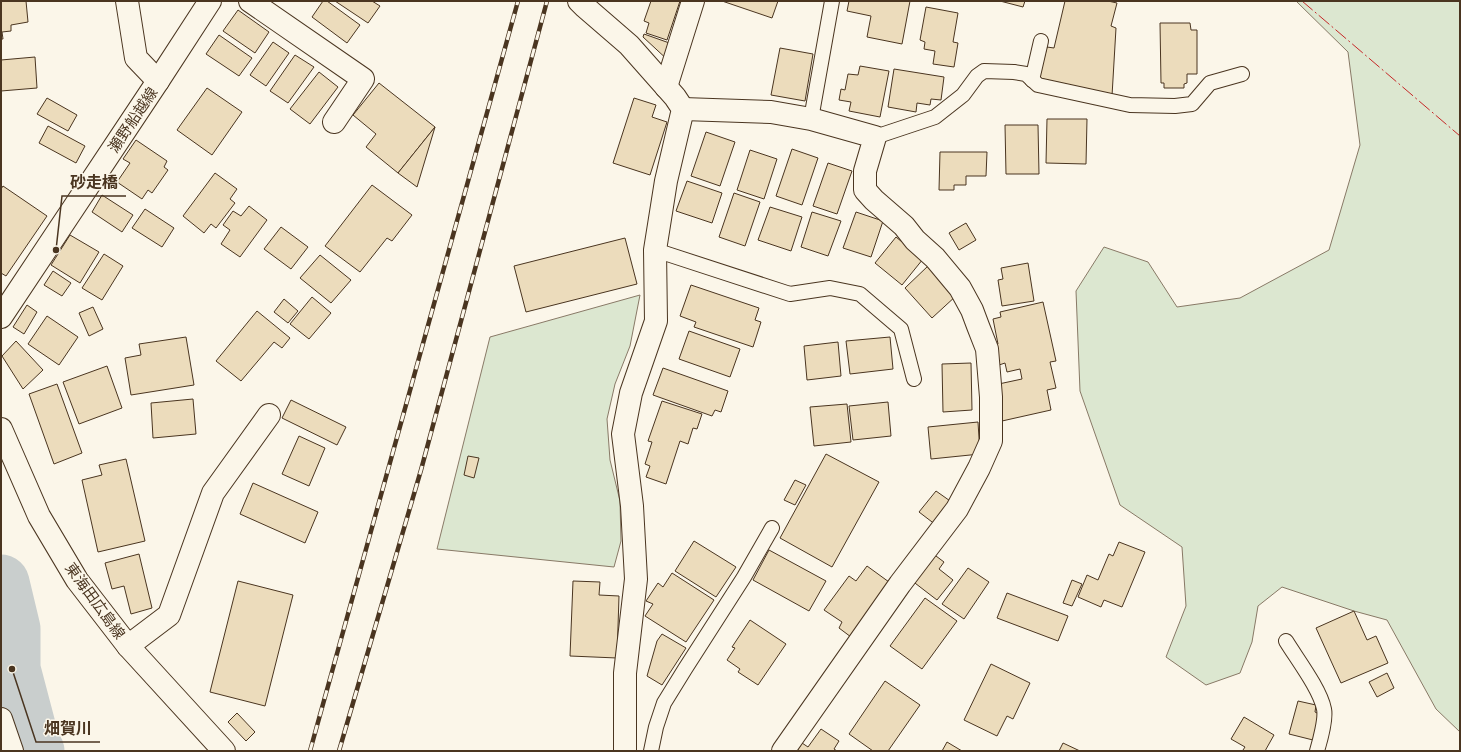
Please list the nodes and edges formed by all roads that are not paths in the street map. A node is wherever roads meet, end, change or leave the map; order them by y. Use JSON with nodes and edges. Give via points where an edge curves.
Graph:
{"nodes":[{"id":1,"x":127,"y":1,"type":"edge"},
{"id":2,"x":210,"y":1,"type":"edge"},
{"id":3,"x":250,"y":1,"type":"edge"},
{"id":4,"x":579,"y":1,"type":"edge"},
{"id":5,"x":694,"y":1,"type":"edge"},
{"id":6,"x":832,"y":1,"type":"edge"},
{"id":7,"x":1041,"y":41,"type":"dead end"},
{"id":8,"x":1242,"y":74,"type":"dead end"},
{"id":9,"x":1032,"y":80,"type":"junction"},
{"id":10,"x":158,"y":81,"type":"junction"},
{"id":11,"x":666,"y":87,"type":"junction"},
{"id":12,"x":683,"y":109,"type":"junction"},
{"id":13,"x":811,"y":119,"type":"junction"},
{"id":14,"x":334,"y":122,"type":"dead end"},
{"id":15,"x":875,"y":137,"type":"junction"},
{"id":16,"x":655,"y":250,"type":"junction"},
{"id":17,"x":1,"y":317,"type":"edge"},
{"id":18,"x":914,"y":379,"type":"dead end"},
{"id":19,"x":270,"y":415,"type":"dead end"},
{"id":20,"x":1,"y":429,"type":"edge"},
{"id":21,"x":772,"y":528,"type":"dead end"},
{"id":22,"x":1286,"y":641,"type":"dead end"},
{"id":23,"x":128,"y":646,"type":"junction"},
{"id":24,"x":1,"y":719,"type":"edge"},
{"id":25,"x":12,"y":751,"type":"edge"},
{"id":26,"x":224,"y":751,"type":"edge"},
{"id":27,"x":625,"y":751,"type":"edge"},
{"id":28,"x":651,"y":751,"type":"edge"},
{"id":29,"x":783,"y":751,"type":"edge"},
{"id":30,"x":1316,"y":751,"type":"edge"}],
"edges":[{"from":1,"to":10,"type":"street","via":[[136,58]]},
{"from":2,"to":10,"type":"street","name":"瀬野船越線"},
{"from":3,"to":14,"type":"street","via":[[363,79]]},
{"from":4,"to":11,"type":"street","via":[[629,45]]},
{"from":5,"to":11,"type":"street"},
{"from":6,"to":13,"type":"lane"},
{"from":7,"to":9,"type":"lane"},
{"from":8,"to":9,"type":"lane","via":[[1210,83],[1192,104],[1175,106],[1130,105],[1038,85]]},
{"from":9,"to":15,"type":"lane","via":[[1026,74],[984,71],[976,76],[964,95],[935,117]]},
{"from":10,"to":17,"type":"street","name":"瀬野船越線"},
{"from":11,"to":12,"type":"street"},
{"from":12,"to":13,"type":"street","via":[[771,112]]},
{"from":12,"to":16,"type":"street","via":[[666,182]]},
{"from":13,"to":15,"type":"street"},
{"from":15,"to":29,"type":"street","via":[[865,171],[865,190],[904,226],[960,288],[972,310],[987,349],[991,441],[957,509],[900,584]]},
{"from":16,"to":18,"type":"lane","via":[[790,294],[830,288],[860,294],[901,330]]},
{"from":16,"to":27,"type":"street","via":[[656,321],[631,393],[623,434],[632,506],[636,580],[625,673]]},
{"from":19,"to":23,"type":"street","via":[[213,493],[169,615]]},
{"from":20,"to":23,"type":"street","name":"東海田広島線","via":[[50,536],[77,580]]},
{"from":21,"to":28,"type":"lane","via":[[664,703]]},
{"from":22,"to":30,"type":"lane","via":[[1319,694],[1324,710],[1320,741]]},
{"from":23,"to":26,"type":"street","name":"東海田広島線"},
{"from":24,"to":25,"type":"street"}]}
